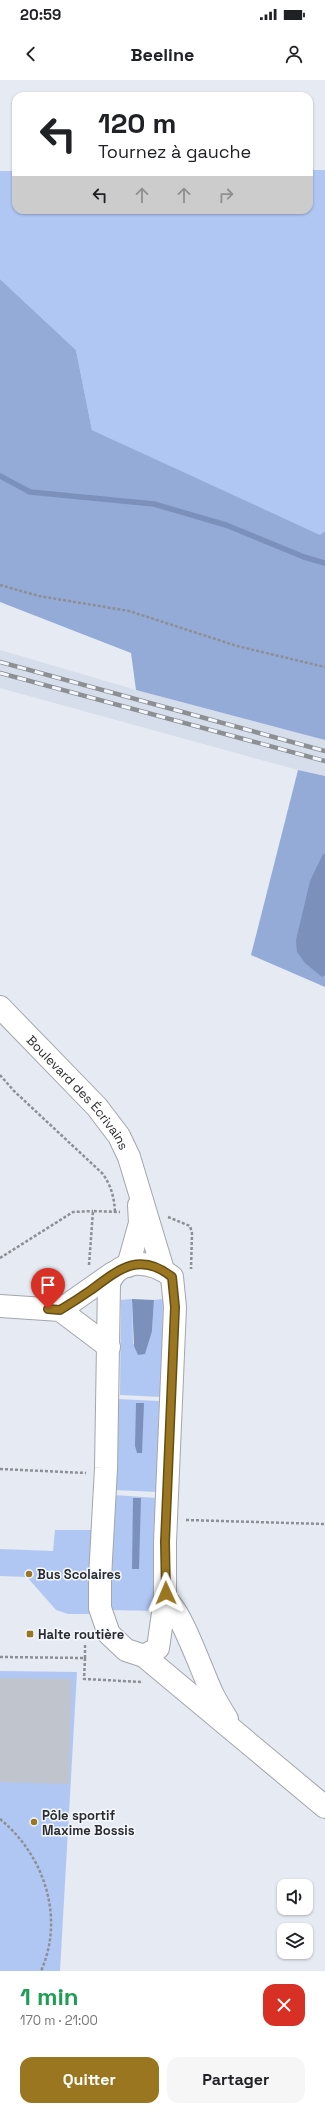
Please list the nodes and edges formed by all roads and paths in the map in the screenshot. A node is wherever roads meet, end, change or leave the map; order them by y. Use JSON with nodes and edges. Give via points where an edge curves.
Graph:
{"nodes":[{"id":1,"x":0,"y":585,"type":"edge"},
{"id":2,"x":325,"y":667,"type":"edge"},
{"id":3,"x":0,"y":1007,"type":"edge"},
{"id":4,"x":0,"y":1075,"type":"edge"},
{"id":5,"x":139,"y":1188,"type":"junction"},
{"id":6,"x":93,"y":1211,"type":"junction"},
{"id":7,"x":115,"y":1212,"type":"junction"},
{"id":8,"x":122,"y":1212,"type":"dead end"},
{"id":9,"x":0,"y":1258,"type":"edge"},
{"id":10,"x":89,"y":1266,"type":"dead end"},
{"id":11,"x":120,"y":1270,"type":"junction"},
{"id":12,"x":163,"y":1270,"type":"junction"},
{"id":13,"x":0,"y":1306,"type":"edge"},
{"id":14,"x":60,"y":1310,"type":"junction"},
{"id":15,"x":109,"y":1347,"type":"junction"},
{"id":16,"x":0,"y":1469,"type":"edge"},
{"id":17,"x":90,"y":1473,"type":"dead end"},
{"id":18,"x":182,"y":1520,"type":"dead end"},
{"id":19,"x":325,"y":1524,"type":"edge"},
{"id":20,"x":165,"y":1599,"type":"junction"},
{"id":21,"x":85,"y":1644,"type":"dead end"},
{"id":22,"x":144,"y":1656,"type":"junction"},
{"id":23,"x":0,"y":1657,"type":"edge"},
{"id":24,"x":234,"y":1732,"type":"junction"},
{"id":25,"x":325,"y":1807,"type":"edge"},
{"id":26,"x":0,"y":1819,"type":"edge"},
{"id":27,"x":41,"y":1971,"type":"edge"}],
"edges":[{"from":1,"to":2,"type":"path","via":[[39,596],[129,611],[237,646]]},
{"from":3,"to":5,"type":"main road","name":"Boulevard des Écrivains","via":[[97,1107],[119,1136]]},
{"from":4,"to":7,"type":"path","via":[[103,1174],[111,1185]]},
{"from":5,"to":11,"type":"main road","via":[[140,1223]]},
{"from":5,"to":12,"type":"main road"},
{"from":6,"to":7,"type":"path"},
{"from":6,"to":9,"type":"path","via":[[73,1212]]},
{"from":6,"to":10,"type":"path"},
{"from":7,"to":8,"type":"path"},
{"from":11,"to":12,"type":"main road","via":[[144,1263]]},
{"from":11,"to":14,"type":"main road"},
{"from":11,"to":15,"type":"main road","via":[[109,1283]]},
{"from":12,"to":20,"type":"main road","via":[[172,1277],[175,1307]]},
{"from":13,"to":14,"type":"main road"},
{"from":14,"to":15,"type":"main road"},
{"from":15,"to":22,"type":"main road","via":[[100,1608],[109,1634],[126,1650]]},
{"from":16,"to":17,"type":"path"},
{"from":18,"to":19,"type":"path"},
{"from":20,"to":22,"type":"main road","via":[[158,1648]]},
{"from":20,"to":24,"type":"main road","via":[[170,1602],[178,1617],[213,1695]]},
{"from":21,"to":23,"type":"path","via":[[85,1658]]},
{"from":22,"to":24,"type":"main road"},
{"from":24,"to":25,"type":"main road"},
{"from":26,"to":27,"type":"path","via":[[34,1857],[49,1897],[51,1923],[48,1948]]}]}
